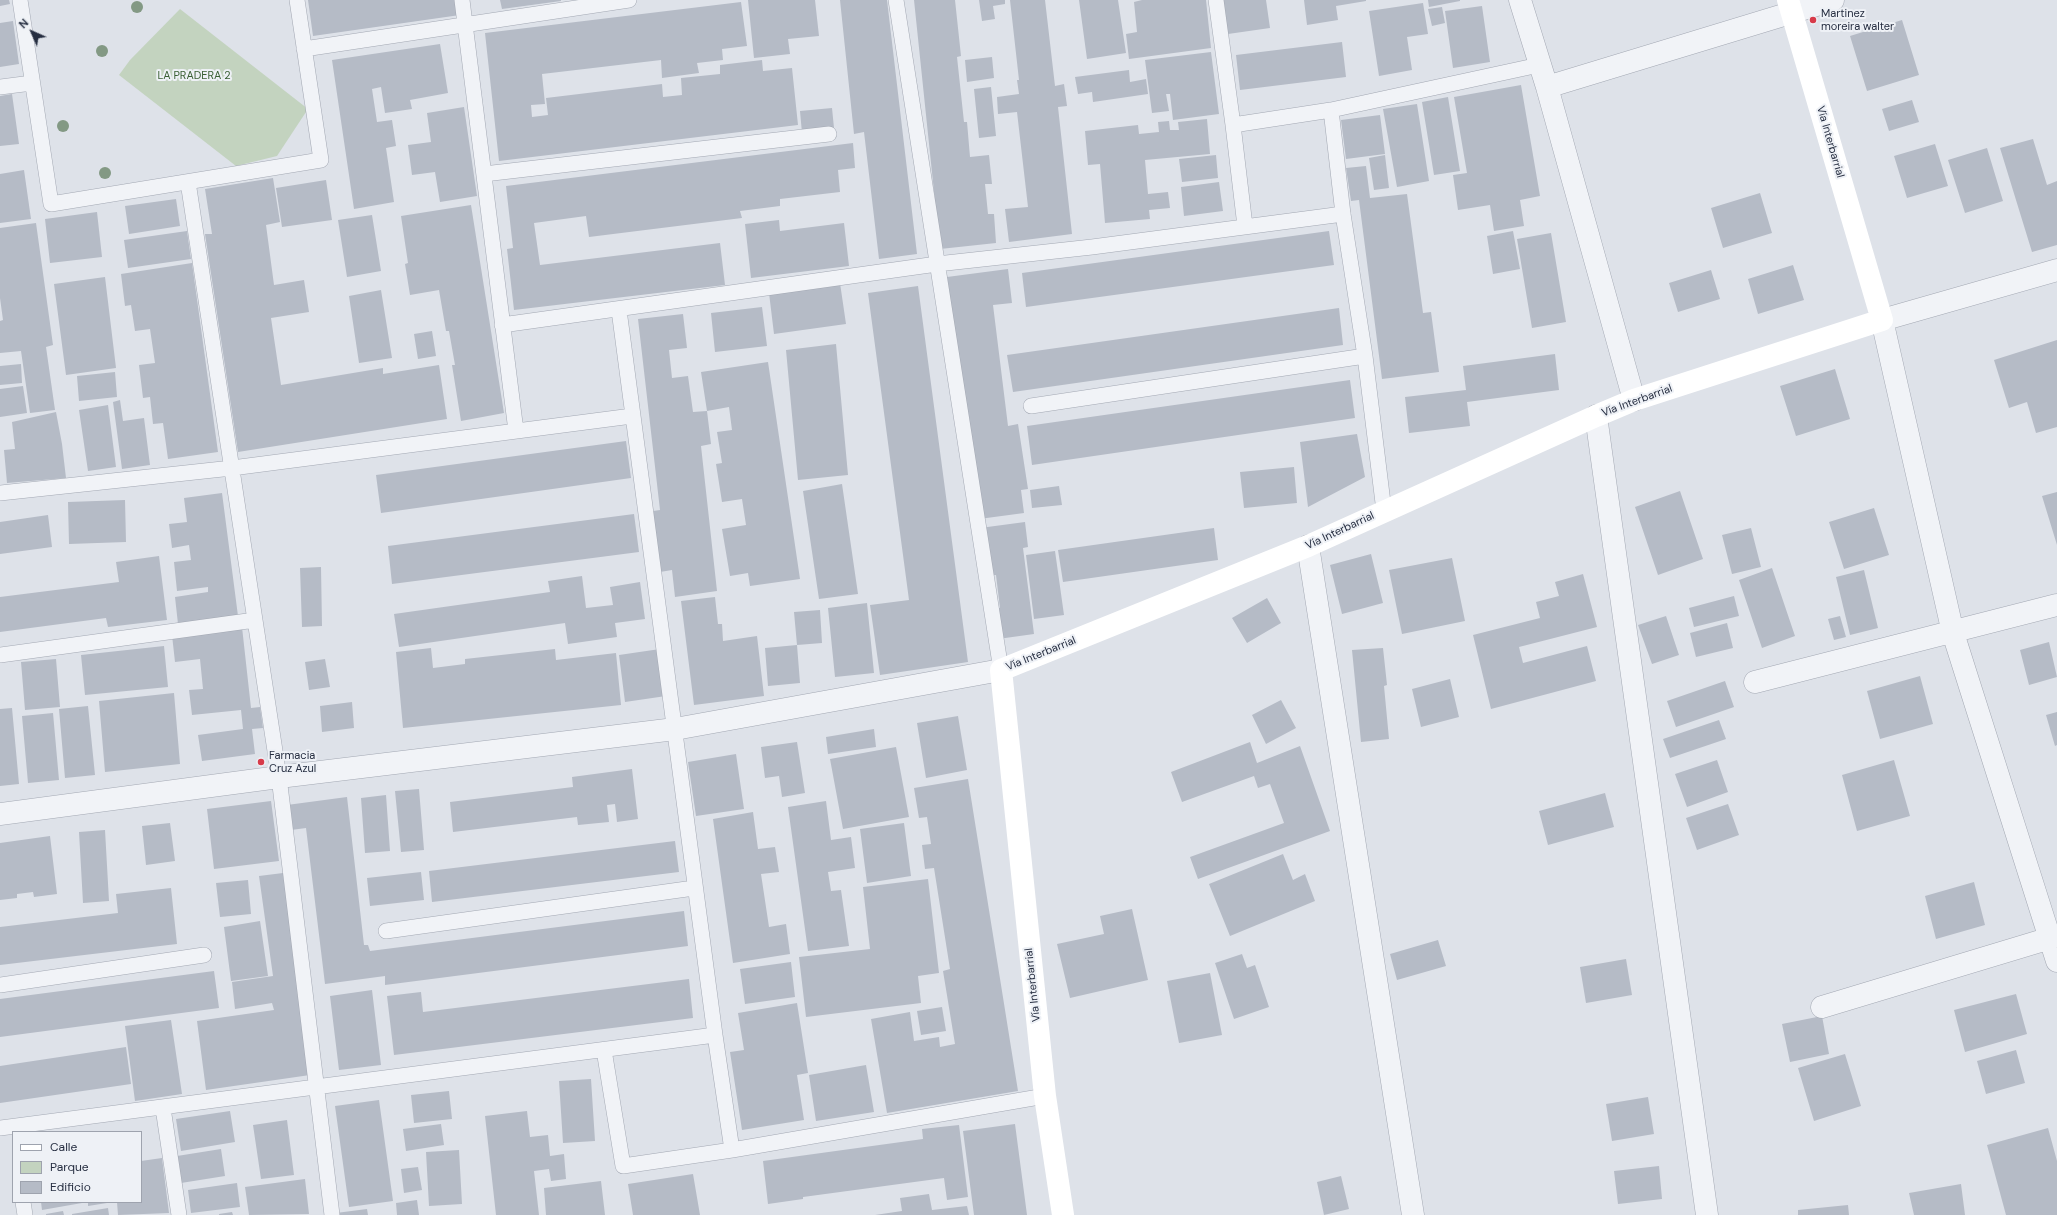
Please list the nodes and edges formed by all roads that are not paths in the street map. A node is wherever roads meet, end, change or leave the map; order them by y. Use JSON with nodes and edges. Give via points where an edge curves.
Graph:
{"nodes":[{"id":1,"x":20,"y":0,"type":"edge"},
{"id":2,"x":297,"y":0,"type":"edge"},
{"id":3,"x":462,"y":0,"type":"edge"},
{"id":4,"x":628,"y":0,"type":"edge"},
{"id":5,"x":896,"y":0,"type":"edge"},
{"id":6,"x":1216,"y":0,"type":"edge"},
{"id":7,"x":1520,"y":0,"type":"edge"},
{"id":8,"x":1833,"y":0,"type":"edge"},
{"id":9,"x":1790,"y":6,"type":"edge"},
{"id":10,"x":465,"y":24,"type":"junction"},
{"id":11,"x":304,"y":49,"type":"junction"},
{"id":12,"x":1539,"y":65,"type":"junction"},
{"id":13,"x":32,"y":83,"type":"junction"},
{"id":14,"x":0,"y":87,"type":"edge"},
{"id":15,"x":1547,"y":87,"type":"junction"},
{"id":16,"x":1331,"y":110,"type":"junction"},
{"id":17,"x":1233,"y":125,"type":"junction"},
{"id":18,"x":829,"y":134,"type":"dead end"},
{"id":19,"x":484,"y":174,"type":"junction"},
{"id":20,"x":188,"y":182,"type":"junction"},
{"id":21,"x":1343,"y":214,"type":"junction"},
{"id":22,"x":1245,"y":226,"type":"junction"},
{"id":23,"x":936,"y":264,"type":"junction"},
{"id":24,"x":2057,"y":270,"type":"edge"},
{"id":25,"x":619,"y":310,"type":"junction"},
{"id":26,"x":1882,"y":320,"type":"junction"},
{"id":27,"x":502,"y":325,"type":"junction"},
{"id":28,"x":1366,"y":356,"type":"junction"},
{"id":29,"x":1634,"y":400,"type":"junction"},
{"id":30,"x":1031,"y":406,"type":"dead end"},
{"id":31,"x":632,"y":416,"type":"junction"},
{"id":32,"x":1596,"y":416,"type":"junction"},
{"id":33,"x":516,"y":431,"type":"junction"},
{"id":34,"x":232,"y":468,"type":"junction"},
{"id":35,"x":0,"y":493,"type":"edge"},
{"id":36,"x":1384,"y":511,"type":"junction"},
{"id":37,"x":1308,"y":546,"type":"junction"},
{"id":38,"x":2057,"y":605,"type":"edge"},
{"id":39,"x":255,"y":620,"type":"junction"},
{"id":40,"x":1953,"y":633,"type":"junction"},
{"id":41,"x":0,"y":655,"type":"edge"},
{"id":42,"x":1001,"y":670,"type":"junction"},
{"id":43,"x":1755,"y":682,"type":"dead end"},
{"id":44,"x":675,"y":729,"type":"junction"},
{"id":45,"x":279,"y":777,"type":"junction"},
{"id":46,"x":0,"y":814,"type":"edge"},
{"id":47,"x":694,"y":888,"type":"junction"},
{"id":48,"x":386,"y":931,"type":"dead end"},
{"id":49,"x":2053,"y":937,"type":"edge"},
{"id":50,"x":204,"y":955,"type":"dead end"},
{"id":51,"x":2057,"y":961,"type":"edge"},
{"id":52,"x":0,"y":985,"type":"edge"},
{"id":53,"x":1822,"y":1007,"type":"dead end"},
{"id":54,"x":715,"y":1035,"type":"junction"},
{"id":55,"x":604,"y":1050,"type":"junction"},
{"id":56,"x":316,"y":1088,"type":"junction"},
{"id":57,"x":1045,"y":1096,"type":"junction"},
{"id":58,"x":163,"y":1108,"type":"junction"},
{"id":59,"x":10,"y":1129,"type":"edge"},
{"id":60,"x":732,"y":1150,"type":"junction"},
{"id":61,"x":23,"y":1203,"type":"edge"},
{"id":62,"x":25,"y":1215,"type":"edge"},
{"id":63,"x":179,"y":1215,"type":"edge"},
{"id":64,"x":332,"y":1215,"type":"edge"},
{"id":65,"x":1063,"y":1215,"type":"edge"},
{"id":66,"x":1413,"y":1215,"type":"edge"},
{"id":67,"x":1707,"y":1215,"type":"edge"}],
"edges":[{"from":1,"to":13,"type":"lane"},
{"from":2,"to":11,"type":"lane"},
{"from":3,"to":10,"type":"lane"},
{"from":4,"to":10,"type":"lane"},
{"from":5,"to":23,"type":"lane"},
{"from":6,"to":17,"type":"lane"},
{"from":7,"to":12,"type":"street"},
{"from":8,"to":9,"type":"street"},
{"from":9,"to":15,"type":"street"},
{"from":9,"to":26,"type":"main road","name":"Vía Interbarrial"},
{"from":10,"to":11,"type":"lane"},
{"from":10,"to":19,"type":"lane"},
{"from":11,"to":20,"type":"lane","via":[[322,160]]},
{"from":12,"to":15,"type":"street"},
{"from":12,"to":16,"type":"lane"},
{"from":13,"to":14,"type":"lane"},
{"from":13,"to":20,"type":"lane","via":[[51,204]]},
{"from":15,"to":29,"type":"street"},
{"from":16,"to":17,"type":"lane"},
{"from":16,"to":21,"type":"lane"},
{"from":17,"to":22,"type":"lane"},
{"from":18,"to":19,"type":"lane"},
{"from":19,"to":27,"type":"lane"},
{"from":20,"to":34,"type":"lane"},
{"from":21,"to":22,"type":"lane"},
{"from":21,"to":28,"type":"lane"},
{"from":22,"to":23,"type":"lane","via":[[1092,248]]},
{"from":23,"to":25,"type":"lane"},
{"from":23,"to":42,"type":"lane"},
{"from":24,"to":26,"type":"street"},
{"from":25,"to":27,"type":"lane"},
{"from":25,"to":31,"type":"lane"},
{"from":26,"to":29,"type":"main road","name":"Vía Interbarrial"},
{"from":26,"to":40,"type":"street"},
{"from":27,"to":33,"type":"lane"},
{"from":28,"to":30,"type":"lane"},
{"from":28,"to":36,"type":"lane"},
{"from":29,"to":32,"type":"main road","name":"Vía Interbarrial"},
{"from":31,"to":33,"type":"lane"},
{"from":31,"to":44,"type":"lane"},
{"from":32,"to":36,"type":"main road","name":"Vía Interbarrial"},
{"from":32,"to":67,"type":"street"},
{"from":33,"to":34,"type":"lane"},
{"from":34,"to":35,"type":"lane"},
{"from":34,"to":39,"type":"lane"},
{"from":36,"to":37,"type":"main road","name":"Vía Interbarrial"},
{"from":37,"to":42,"type":"main road","name":"Vía Interbarrial"},
{"from":37,"to":66,"type":"street"},
{"from":38,"to":40,"type":"street"},
{"from":39,"to":41,"type":"lane"},
{"from":39,"to":45,"type":"lane"},
{"from":40,"to":43,"type":"street"},
{"from":40,"to":49,"type":"street"},
{"from":42,"to":44,"type":"street"},
{"from":42,"to":57,"type":"main road","name":"Vía Interbarrial"},
{"from":44,"to":45,"type":"street"},
{"from":44,"to":47,"type":"lane"},
{"from":45,"to":46,"type":"street"},
{"from":45,"to":56,"type":"lane"},
{"from":47,"to":48,"type":"lane"},
{"from":47,"to":54,"type":"lane"},
{"from":49,"to":51,"type":"street"},
{"from":49,"to":53,"type":"street"},
{"from":50,"to":52,"type":"lane"},
{"from":54,"to":55,"type":"lane"},
{"from":54,"to":60,"type":"lane"},
{"from":55,"to":56,"type":"lane"},
{"from":55,"to":60,"type":"lane","via":[[623,1166]]},
{"from":56,"to":58,"type":"lane"},
{"from":56,"to":64,"type":"lane"},
{"from":57,"to":60,"type":"lane"},
{"from":57,"to":65,"type":"main road","name":"Vía Interbarrial"},
{"from":58,"to":59,"type":"lane"},
{"from":58,"to":63,"type":"lane"},
{"from":61,"to":62,"type":"lane"}]}
